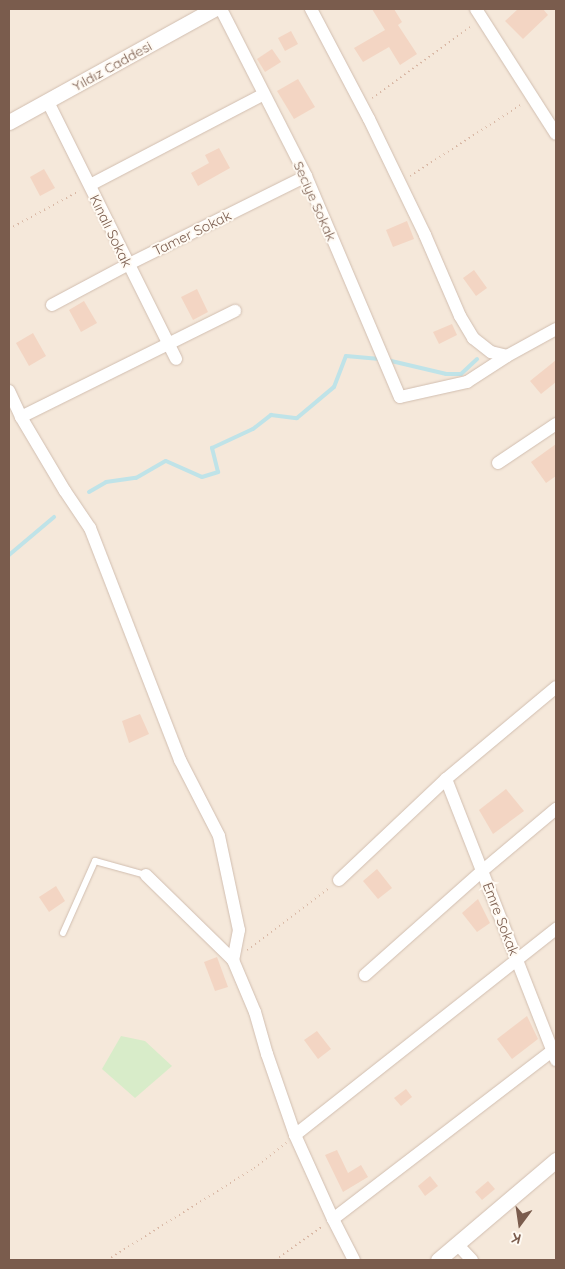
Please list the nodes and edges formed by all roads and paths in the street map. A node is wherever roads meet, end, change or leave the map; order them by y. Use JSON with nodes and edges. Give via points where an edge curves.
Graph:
{"nodes":[{"id":1,"x":214,"y":9,"type":"edge"},
{"id":2,"x":221,"y":9,"type":"edge"},
{"id":3,"x":311,"y":9,"type":"edge"},
{"id":4,"x":479,"y":14,"type":"edge"},
{"id":5,"x":264,"y":94,"type":"junction"},
{"id":6,"x":532,"y":98,"type":"junction"},
{"id":7,"x":48,"y":102,"type":"junction"},
{"id":8,"x":362,"y":105,"type":"junction"},
{"id":9,"x":9,"y":122,"type":"edge"},
{"id":10,"x":556,"y":134,"type":"edge"},
{"id":11,"x":306,"y":176,"type":"junction"},
{"id":12,"x":410,"y":176,"type":"dead end"},
{"id":13,"x":90,"y":185,"type":"junction"},
{"id":14,"x":9,"y":229,"type":"edge"},
{"id":15,"x":127,"y":264,"type":"junction"},
{"id":16,"x":52,"y":305,"type":"dead end"},
{"id":17,"x":235,"y":311,"type":"dead end"},
{"id":18,"x":556,"y":330,"type":"edge"},
{"id":19,"x":168,"y":344,"type":"junction"},
{"id":20,"x":507,"y":356,"type":"junction"},
{"id":21,"x":176,"y":359,"type":"dead end"},
{"id":22,"x":9,"y":391,"type":"edge"},
{"id":23,"x":21,"y":417,"type":"junction"},
{"id":24,"x":556,"y":424,"type":"edge"},
{"id":25,"x":498,"y":463,"type":"dead end"},
{"id":26,"x":556,"y":687,"type":"edge"},
{"id":27,"x":446,"y":779,"type":"junction"},
{"id":28,"x":556,"y":810,"type":"edge"},
{"id":29,"x":482,"y":871,"type":"junction"},
{"id":30,"x":146,"y":875,"type":"joint"},
{"id":31,"x":339,"y":880,"type":"joint"},
{"id":32,"x":556,"y":929,"type":"edge"},
{"id":33,"x":63,"y":933,"type":"dead end"},
{"id":34,"x":517,"y":959,"type":"junction"},
{"id":35,"x":233,"y":960,"type":"junction"},
{"id":36,"x":365,"y":975,"type":"dead end"},
{"id":37,"x":555,"y":1053,"type":"edge"},
{"id":38,"x":295,"y":1135,"type":"junction"},
{"id":39,"x":556,"y":1160,"type":"edge"},
{"id":40,"x":333,"y":1219,"type":"junction"},
{"id":41,"x":457,"y":1244,"type":"junction"},
{"id":42,"x":107,"y":1260,"type":"edge"},
{"id":43,"x":275,"y":1260,"type":"edge"},
{"id":44,"x":354,"y":1260,"type":"edge"},
{"id":45,"x":438,"y":1260,"type":"edge"},
{"id":46,"x":472,"y":1260,"type":"edge"}],
"edges":[{"from":1,"to":7,"type":"street","name":"Yıldız Caddesi"},
{"from":2,"to":5,"type":"street","name":"Seciye Sokak"},
{"from":3,"to":8,"type":"street"},
{"from":4,"to":6,"type":"street"},
{"from":4,"to":8,"type":"path"},
{"from":5,"to":11,"type":"street","name":"Seciye Sokak"},
{"from":5,"to":13,"type":"street"},
{"from":6,"to":10,"type":"street"},
{"from":6,"to":12,"type":"path"},
{"from":7,"to":9,"type":"street","name":"Yıldız Caddesi"},
{"from":7,"to":13,"type":"street","name":"Kınalı Sokak"},
{"from":8,"to":20,"type":"street","via":[[425,234],[460,316],[473,338],[491,352]]},
{"from":11,"to":15,"type":"street","name":"Tamer Sokak"},
{"from":11,"to":20,"type":"street","name":"Seciye Sokak","via":[[400,397],[467,382]]},
{"from":13,"to":14,"type":"path"},
{"from":13,"to":15,"type":"street","name":"Kınalı Sokak"},
{"from":15,"to":16,"type":"street","name":"Tamer Sokak"},
{"from":15,"to":19,"type":"street","name":"Kınalı Sokak"},
{"from":17,"to":19,"type":"street"},
{"from":18,"to":20,"type":"street"},
{"from":19,"to":21,"type":"street","name":"Kınalı Sokak"},
{"from":19,"to":23,"type":"street"},
{"from":22,"to":23,"type":"street"},
{"from":23,"to":35,"type":"street","via":[[90,528],[180,760],[219,836],[239,930]]},
{"from":24,"to":25,"type":"street"},
{"from":26,"to":27,"type":"street"},
{"from":27,"to":29,"type":"street","name":"Emre Sokak"},
{"from":27,"to":31,"type":"street"},
{"from":28,"to":29,"type":"street"},
{"from":29,"to":34,"type":"street","name":"Emre Sokak"},
{"from":29,"to":36,"type":"street"},
{"from":30,"to":33,"type":"lane","via":[[95,861]]},
{"from":30,"to":35,"type":"street"},
{"from":31,"to":35,"type":"path"},
{"from":32,"to":34,"type":"street"},
{"from":34,"to":37,"type":"street","name":"Emre Sokak"},
{"from":34,"to":38,"type":"street"},
{"from":35,"to":38,"type":"street","via":[[255,1012]]},
{"from":37,"to":40,"type":"street"},
{"from":38,"to":40,"type":"street"},
{"from":38,"to":42,"type":"path","via":[[254,1168]]},
{"from":39,"to":41,"type":"street"},
{"from":40,"to":43,"type":"path"},
{"from":40,"to":44,"type":"street"},
{"from":41,"to":45,"type":"street"},
{"from":41,"to":46,"type":"street"}]}
